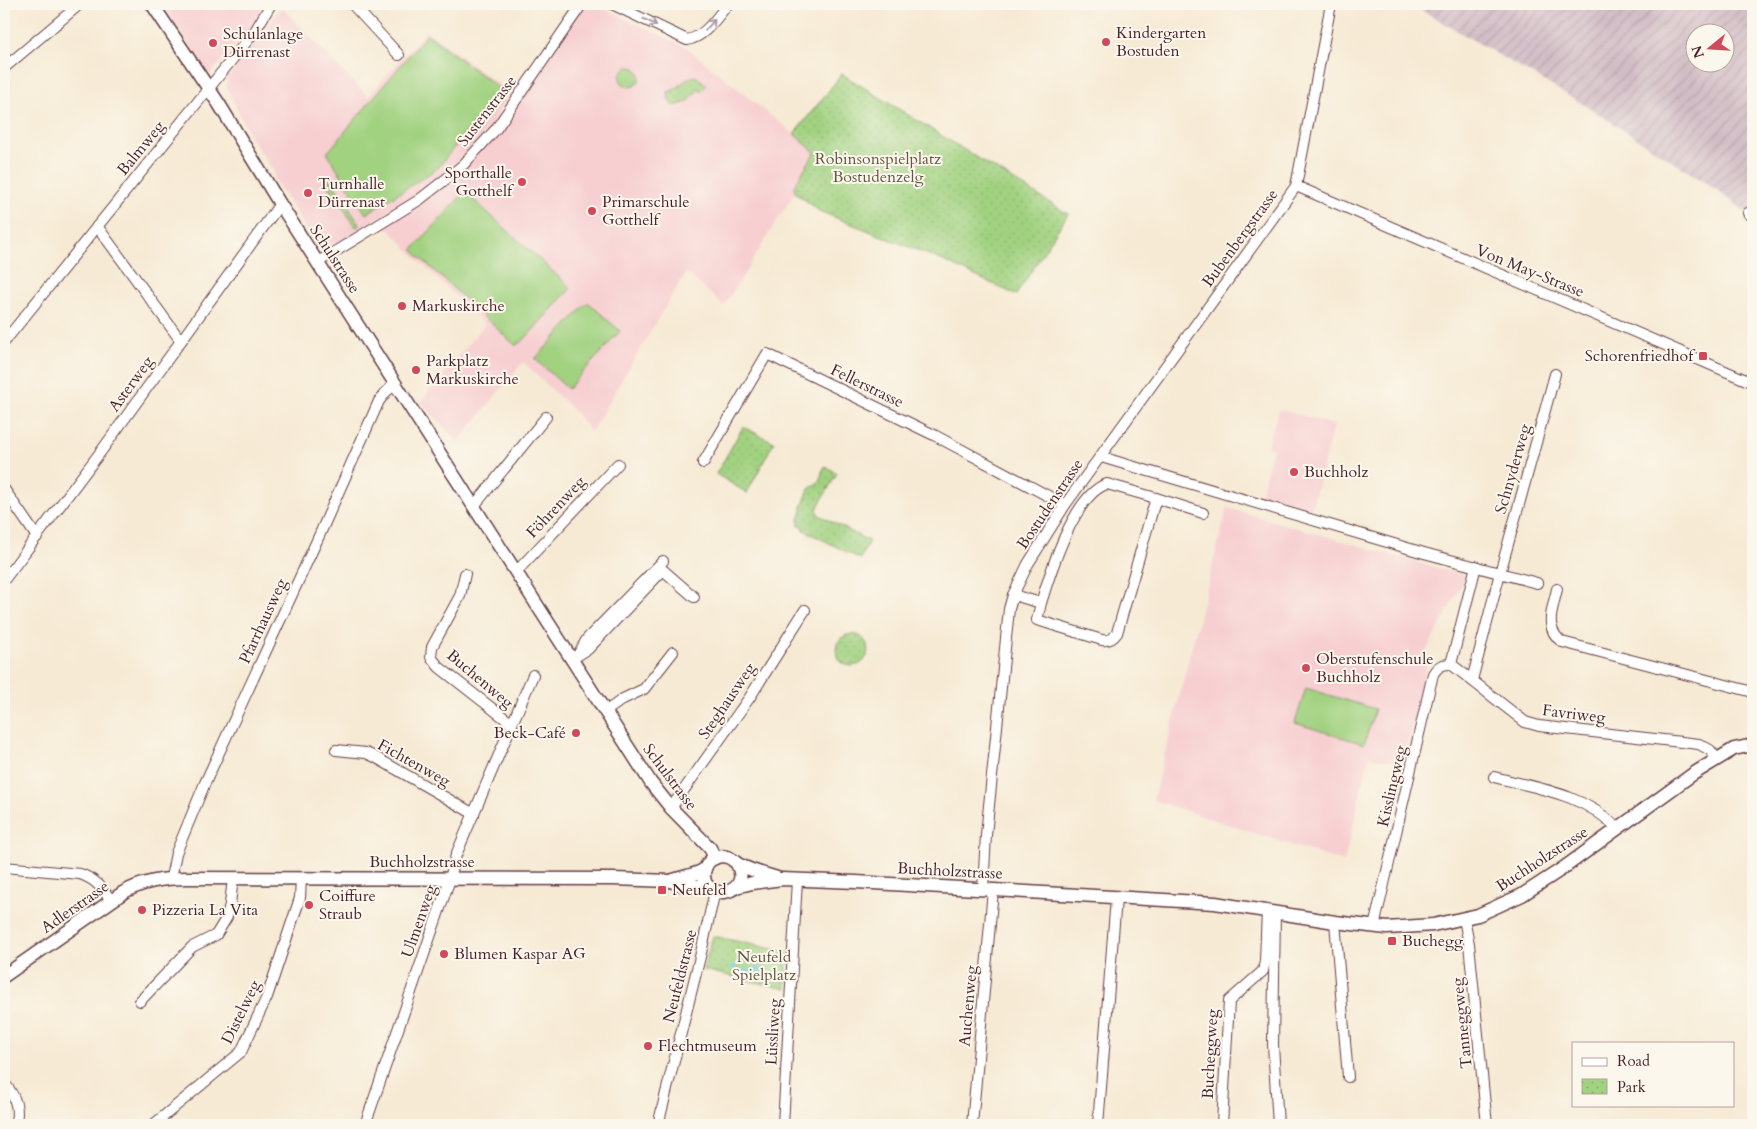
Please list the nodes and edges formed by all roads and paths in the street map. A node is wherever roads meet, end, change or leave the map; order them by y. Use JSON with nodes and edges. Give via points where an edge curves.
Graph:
{"nodes":[{"id":1,"x":80,"y":4,"type":"edge"},
{"id":2,"x":152,"y":4,"type":"edge"},
{"id":3,"x":271,"y":4,"type":"edge"},
{"id":4,"x":352,"y":4,"type":"edge"},
{"id":5,"x":582,"y":4,"type":"edge"},
{"id":6,"x":612,"y":4,"type":"edge"},
{"id":7,"x":728,"y":4,"type":"edge"},
{"id":8,"x":1330,"y":4,"type":"edge"},
{"id":9,"x":400,"y":54,"type":"dead end"},
{"id":10,"x":4,"y":68,"type":"edge"},
{"id":11,"x":208,"y":88,"type":"junction"},
{"id":12,"x":1296,"y":186,"type":"junction"},
{"id":13,"x":280,"y":204,"type":"junction"},
{"id":14,"x":97,"y":226,"type":"junction"},
{"id":15,"x":318,"y":262,"type":"junction"},
{"id":16,"x":181,"y":341,"type":"junction"},
{"id":17,"x":4,"y":342,"type":"edge"},
{"id":18,"x":1555,"y":374,"type":"dead end"},
{"id":19,"x":396,"y":383,"type":"junction"},
{"id":20,"x":1753,"y":383,"type":"edge"},
{"id":21,"x":546,"y":417,"type":"dead end"},
{"id":22,"x":1101,"y":457,"type":"junction"},
{"id":23,"x":703,"y":463,"type":"dead end"},
{"id":24,"x":618,"y":464,"type":"dead end"},
{"id":25,"x":4,"y":489,"type":"edge"},
{"id":26,"x":1156,"y":498,"type":"junction"},
{"id":27,"x":1065,"y":505,"type":"junction"},
{"id":28,"x":474,"y":506,"type":"junction"},
{"id":29,"x":1203,"y":513,"type":"dead end"},
{"id":30,"x":36,"y":537,"type":"junction"},
{"id":31,"x":663,"y":561,"type":"dead end"},
{"id":32,"x":1476,"y":566,"type":"junction"},
{"id":33,"x":516,"y":572,"type":"junction"},
{"id":34,"x":1500,"y":573,"type":"junction"},
{"id":35,"x":465,"y":574,"type":"dead end"},
{"id":36,"x":4,"y":580,"type":"edge"},
{"id":37,"x":1536,"y":583,"type":"dead end"},
{"id":38,"x":1557,"y":589,"type":"dead end"},
{"id":39,"x":1013,"y":594,"type":"junction"},
{"id":40,"x":694,"y":597,"type":"dead end"},
{"id":41,"x":1041,"y":603,"type":"junction"},
{"id":42,"x":805,"y":610,"type":"dead end"},
{"id":43,"x":673,"y":652,"type":"dead end"},
{"id":44,"x":575,"y":656,"type":"junction"},
{"id":45,"x":1451,"y":664,"type":"junction"},
{"id":46,"x":533,"y":675,"type":"dead end"},
{"id":47,"x":1472,"y":680,"type":"junction"},
{"id":48,"x":1753,"y":692,"type":"edge"},
{"id":49,"x":605,"y":712,"type":"junction"},
{"id":50,"x":512,"y":724,"type":"junction"},
{"id":51,"x":1753,"y":744,"type":"edge"},
{"id":52,"x":336,"y":750,"type":"dead end"},
{"id":53,"x":1717,"y":759,"type":"junction"},
{"id":54,"x":1494,"y":777,"type":"dead end"},
{"id":55,"x":671,"y":808,"type":"junction"},
{"id":56,"x":474,"y":814,"type":"junction"},
{"id":57,"x":1617,"y":828,"type":"junction"},
{"id":58,"x":715,"y":858,"type":"junction"},
{"id":59,"x":737,"y":864,"type":"junction"},
{"id":60,"x":4,"y":867,"type":"edge"},
{"id":61,"x":705,"y":869,"type":"junction"},
{"id":62,"x":171,"y":878,"type":"junction"},
{"id":63,"x":233,"y":878,"type":"junction"},
{"id":64,"x":301,"y":878,"type":"junction"},
{"id":65,"x":450,"y":879,"type":"junction"},
{"id":66,"x":782,"y":879,"type":"junction"},
{"id":67,"x":797,"y":880,"type":"junction"},
{"id":68,"x":671,"y":881,"type":"junction"},
{"id":69,"x":736,"y":887,"type":"junction"},
{"id":70,"x":712,"y":889,"type":"junction"},
{"id":71,"x":988,"y":889,"type":"junction"},
{"id":72,"x":1116,"y":898,"type":"junction"},
{"id":73,"x":111,"y":901,"type":"junction"},
{"id":74,"x":1271,"y":911,"type":"junction"},
{"id":75,"x":1464,"y":919,"type":"junction"},
{"id":76,"x":1336,"y":922,"type":"junction"},
{"id":77,"x":1374,"y":927,"type":"junction"},
{"id":78,"x":4,"y":976,"type":"edge"},
{"id":79,"x":140,"y":1001,"type":"dead end"},
{"id":80,"x":1348,"y":1077,"type":"dead end"},
{"id":81,"x":4,"y":1083,"type":"edge"},
{"id":82,"x":15,"y":1125,"type":"edge"},
{"id":83,"x":153,"y":1125,"type":"edge"},
{"id":84,"x":365,"y":1125,"type":"edge"},
{"id":85,"x":658,"y":1125,"type":"edge"},
{"id":86,"x":783,"y":1125,"type":"edge"},
{"id":87,"x":972,"y":1125,"type":"edge"},
{"id":88,"x":1098,"y":1125,"type":"edge"},
{"id":89,"x":1222,"y":1125,"type":"edge"},
{"id":90,"x":1278,"y":1125,"type":"edge"},
{"id":91,"x":1487,"y":1125,"type":"edge"}],
"edges":[{"from":1,"to":10,"type":"street"},
{"from":2,"to":11,"type":"street","name":"Schulstrasse"},
{"from":3,"to":11,"type":"street","name":"Balmweg","via":[[255,31]]},
{"from":4,"to":9,"type":"street"},
{"from":5,"to":15,"type":"street","name":"Sustenstrasse","via":[[496,129],[464,164],[419,200]]},
{"from":6,"to":7,"type":"street","one_way":true,"via":[[687,40],[704,32]]},
{"from":8,"to":12,"type":"street","name":"Bubenbergstrasse"},
{"from":11,"to":13,"type":"street","name":"Schulstrasse"},
{"from":11,"to":14,"type":"street","name":"Balmweg"},
{"from":12,"to":20,"type":"street","name":"Von May-Strasse"},
{"from":12,"to":22,"type":"street","name":"Bubenbergstrasse"},
{"from":13,"to":15,"type":"street","name":"Schulstrasse"},
{"from":13,"to":16,"type":"street","name":"Asterweg"},
{"from":14,"to":16,"type":"street"},
{"from":14,"to":17,"type":"street","name":"Balmweg"},
{"from":15,"to":19,"type":"street","name":"Schulstrasse"},
{"from":16,"to":30,"type":"street","name":"Asterweg"},
{"from":18,"to":34,"type":"street","name":"Schnyderweg"},
{"from":19,"to":28,"type":"street","name":"Schulstrasse"},
{"from":19,"to":62,"type":"street","name":"Pfarrhausweg","via":[[379,401],[205,783],[176,853]]},
{"from":21,"to":28,"type":"street"},
{"from":22,"to":27,"type":"street","name":"Bostudenstrasse"},
{"from":22,"to":32,"type":"street","name":"Bostudenstrasse"},
{"from":23,"to":27,"type":"street","name":"Fellerstrasse","via":[[767,354],[934,435]]},
{"from":24,"to":33,"type":"street","name":"Föhrenweg"},
{"from":25,"to":30,"type":"street"},
{"from":26,"to":29,"type":"street"},
{"from":26,"to":41,"type":"street","via":[[1107,484],[1092,493],[1062,541]]},
{"from":26,"to":41,"type":"street","via":[[1114,638],[1102,640],[1036,620]]},
{"from":27,"to":39,"type":"street","name":"Bostudenstrasse"},
{"from":28,"to":33,"type":"street","name":"Schulstrasse"},
{"from":30,"to":36,"type":"street","name":"Asterweg"},
{"from":31,"to":44,"type":"street","via":[[587,639]]},
{"from":32,"to":34,"type":"street","name":"Bostudenstrasse"},
{"from":32,"to":45,"type":"street"},
{"from":33,"to":44,"type":"street","name":"Schulstrasse"},
{"from":34,"to":37,"type":"street"},
{"from":34,"to":47,"type":"street","name":"Schnyderweg"},
{"from":35,"to":50,"type":"street","name":"Buchenweg","via":[[460,596],[432,648],[432,657],[439,667]]},
{"from":38,"to":48,"type":"street","via":[[1551,628],[1562,642]]},
{"from":39,"to":41,"type":"street"},
{"from":39,"to":71,"type":"street","name":"Bostudenstrasse","via":[[1006,626],[986,835]]},
{"from":40,"to":44,"type":"street","via":[[664,570],[588,649]]},
{"from":42,"to":55,"type":"street","name":"Steghausweg","via":[[750,697]]},
{"from":43,"to":49,"type":"street","via":[[644,689]]},
{"from":44,"to":49,"type":"street","name":"Schulstrasse"},
{"from":45,"to":47,"type":"street","name":"Favriweg"},
{"from":45,"to":77,"type":"street","name":"Kisslingweg","via":[[1437,668],[1434,674]]},
{"from":46,"to":50,"type":"street","name":"Ulmenweg"},
{"from":47,"to":53,"type":"street","name":"Favriweg","via":[[1525,722],[1699,744]]},
{"from":49,"to":55,"type":"street","name":"Schulstrasse"},
{"from":50,"to":56,"type":"street","name":"Ulmenweg"},
{"from":51,"to":53,"type":"street","name":"Buchholzstrasse","via":[[1734,749]]},
{"from":52,"to":56,"type":"street","name":"Fichtenweg","via":[[375,757]]},
{"from":53,"to":57,"type":"street","name":"Buchholzstrasse"},
{"from":54,"to":57,"type":"street","name":"Buchholzstrasse","via":[[1568,796],[1588,805]]},
{"from":55,"to":58,"type":"street","name":"Schulstrasse","via":[[710,848]]},
{"from":56,"to":65,"type":"street","name":"Ulmenweg","via":[[456,855]]},
{"from":57,"to":75,"type":"street","name":"Buchholzstrasse","via":[[1522,895]]},
{"from":58,"to":59,"type":"street","via":[[729,857]]},
{"from":58,"to":61,"type":"street"},
{"from":59,"to":66,"type":"street","name":"Buchholzstrasse"},
{"from":59,"to":69,"type":"street","via":[[741,876]]},
{"from":60,"to":73,"type":"street","via":[[80,874],[101,886]]},
{"from":61,"to":68,"type":"street","name":"Buchholzstrasse"},
{"from":61,"to":70,"type":"street","via":[[705,878]]},
{"from":62,"to":63,"type":"street","name":"Buchholzstrasse"},
{"from":62,"to":73,"type":"street","name":"Adlerstrasse","via":[[145,882]]},
{"from":63,"to":64,"type":"street","name":"Buchholzstrasse"},
{"from":63,"to":79,"type":"street","via":[[227,917],[216,935],[192,947]]},
{"from":64,"to":65,"type":"street","name":"Buchholzstrasse"},
{"from":64,"to":83,"type":"street","name":"Distelweg","via":[[300,898],[267,997],[241,1052]]},
{"from":65,"to":68,"type":"street","name":"Buchholzstrasse"},
{"from":65,"to":84,"type":"street","name":"Ulmenweg"},
{"from":66,"to":67,"type":"street","name":"Buchholzstrasse"},
{"from":66,"to":69,"type":"street","name":"Buchholzstrasse"},
{"from":67,"to":71,"type":"street","name":"Buchholzstrasse"},
{"from":67,"to":86,"type":"street","name":"Lüssliweg"},
{"from":68,"to":70,"type":"street","name":"Buchholzstrasse"},
{"from":69,"to":70,"type":"street","via":[[726,893]]},
{"from":70,"to":85,"type":"street","name":"Neufeldstrasse","via":[[700,957]]},
{"from":71,"to":72,"type":"street","name":"Buchholzstrasse"},
{"from":71,"to":87,"type":"street","name":"Auchenweg"},
{"from":72,"to":74,"type":"street","name":"Buchholzstrasse","via":[[1215,903]]},
{"from":72,"to":88,"type":"street"},
{"from":73,"to":78,"type":"street","name":"Adlerstrasse"},
{"from":74,"to":76,"type":"street","name":"Buchholzstrasse"},
{"from":74,"to":89,"type":"street","name":"Bucheggweg","via":[[1263,971],[1229,1000]]},
{"from":74,"to":90,"type":"street"},
{"from":75,"to":77,"type":"street","name":"Buchholzstrasse","via":[[1410,927]]},
{"from":75,"to":91,"type":"street","name":"Tanneggweg"},
{"from":76,"to":77,"type":"street","name":"Buchholzstrasse"},
{"from":76,"to":80,"type":"street"},
{"from":81,"to":82,"type":"street","via":[[16,1104]]}]}
